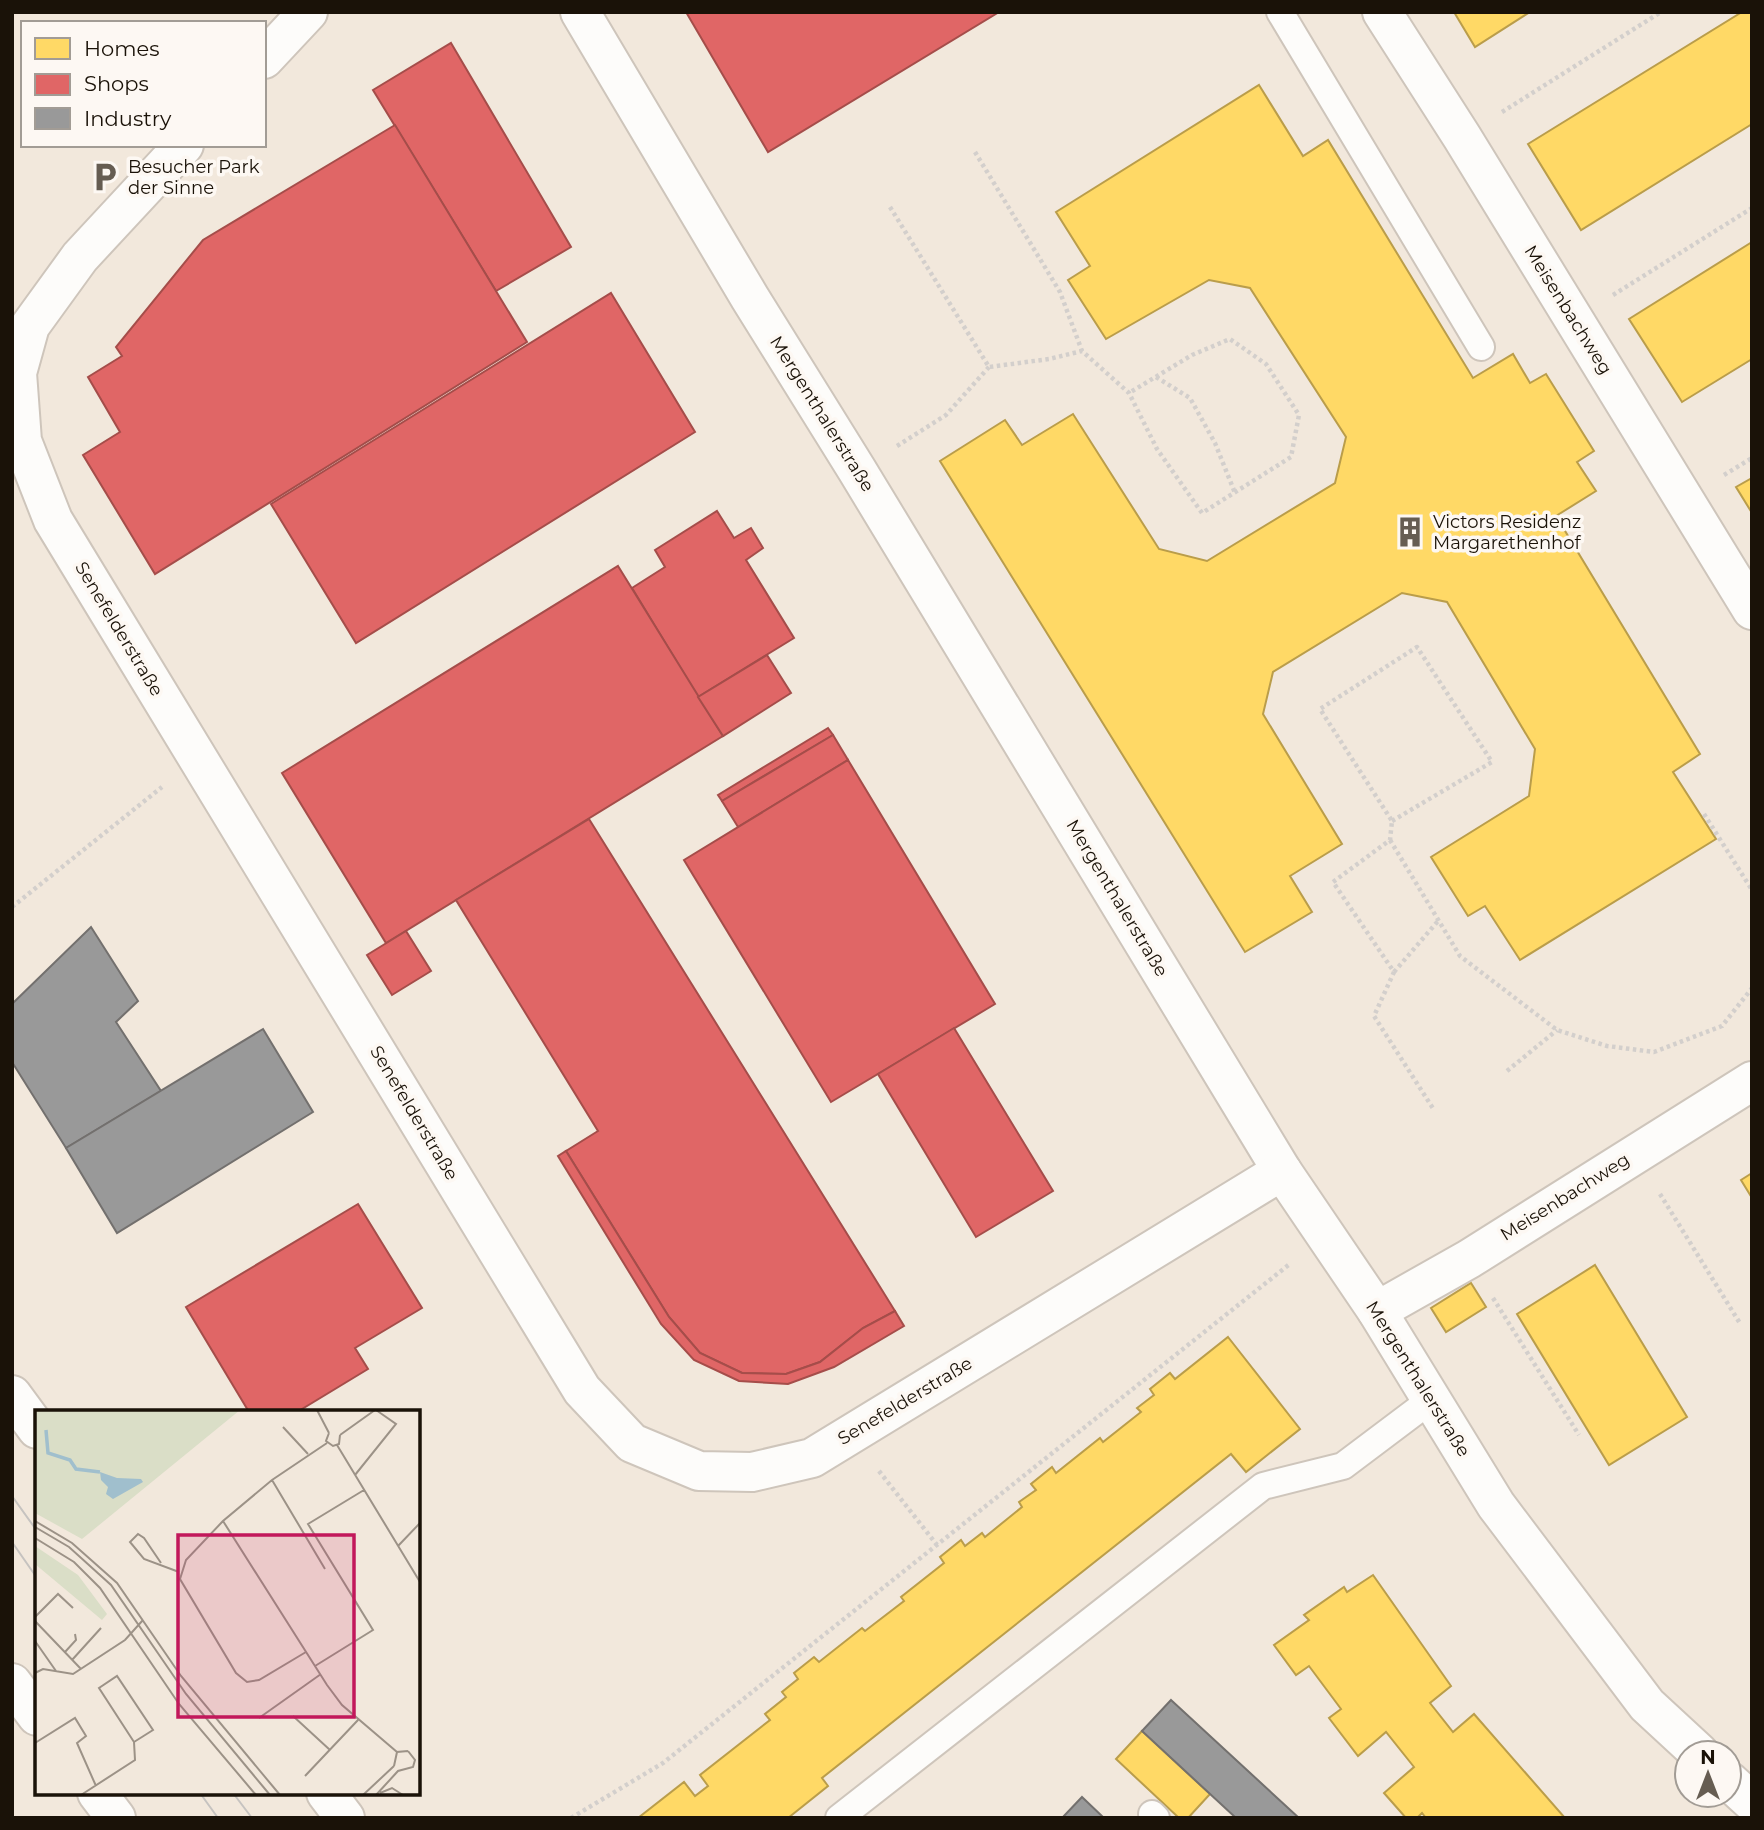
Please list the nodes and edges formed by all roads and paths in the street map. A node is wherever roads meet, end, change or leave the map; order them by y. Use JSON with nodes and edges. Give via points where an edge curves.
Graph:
{"nodes":[{"id":1,"x":308,"y":12,"type":"edge"},
{"id":2,"x":579,"y":12,"type":"edge"},
{"id":3,"x":1280,"y":12,"type":"edge"},
{"id":4,"x":1382,"y":12,"type":"edge"},
{"id":5,"x":1661,"y":12,"type":"edge"},
{"id":6,"x":266,"y":57,"type":"edge"},
{"id":7,"x":1462,"y":137,"type":"junction"},
{"id":8,"x":182,"y":147,"type":"edge"},
{"id":9,"x":975,"y":152,"type":"dead end"},
{"id":10,"x":890,"y":207,"type":"dead end"},
{"id":11,"x":1752,"y":208,"type":"edge"},
{"id":12,"x":1573,"y":319,"type":"junction"},
{"id":13,"x":1481,"y":346,"type":"dead end"},
{"id":14,"x":1082,"y":351,"type":"junction"},
{"id":15,"x":989,"y":367,"type":"junction"},
{"id":16,"x":15,"y":372,"type":"edge"},
{"id":17,"x":1156,"y":377,"type":"junction"},
{"id":18,"x":1129,"y":393,"type":"junction"},
{"id":19,"x":858,"y":470,"type":"junction"},
{"id":20,"x":1235,"y":492,"type":"junction"},
{"id":21,"x":1752,"y":610,"type":"edge"},
{"id":22,"x":198,"y":759,"type":"junction"},
{"id":23,"x":1704,"y":814,"type":"dead end"},
{"id":24,"x":1392,"y":821,"type":"junction"},
{"id":25,"x":1390,"y":840,"type":"junction"},
{"id":26,"x":1752,"y":890,"type":"edge"},
{"id":27,"x":12,"y":907,"type":"edge"},
{"id":28,"x":1438,"y":921,"type":"junction"},
{"id":29,"x":1394,"y":972,"type":"junction"},
{"id":30,"x":1752,"y":988,"type":"edge"},
{"id":31,"x":1558,"y":1030,"type":"junction"},
{"id":32,"x":1507,"y":1071,"type":"dead end"},
{"id":33,"x":1752,"y":1080,"type":"edge"},
{"id":34,"x":1434,"y":1110,"type":"dead end"},
{"id":35,"x":1634,"y":1153,"type":"junction"},
{"id":36,"x":1282,"y":1171,"type":"junction"},
{"id":37,"x":1326,"y":1235,"type":"junction"},
{"id":38,"x":1469,"y":1259,"type":"junction"},
{"id":39,"x":1377,"y":1311,"type":"junction"},
{"id":40,"x":1741,"y":1325,"type":"dead end"},
{"id":41,"x":12,"y":1395,"type":"edge"},
{"id":42,"x":1432,"y":1399,"type":"junction"},
{"id":43,"x":35,"y":1426,"type":"edge"},
{"id":44,"x":849,"y":1435,"type":"junction"},
{"id":45,"x":1578,"y":1436,"type":"dead end"},
{"id":46,"x":937,"y":1545,"type":"junction"},
{"id":47,"x":12,"y":1683,"type":"edge"},
{"id":48,"x":35,"y":1713,"type":"edge"},
{"id":49,"x":1684,"y":1739,"type":"edge"},
{"id":50,"x":99,"y":1795,"type":"edge"},
{"id":51,"x":328,"y":1795,"type":"edge"},
{"id":52,"x":116,"y":1818,"type":"edge"},
{"id":53,"x":345,"y":1818,"type":"edge"},
{"id":54,"x":571,"y":1818,"type":"edge"},
{"id":55,"x":839,"y":1818,"type":"edge"}],
"edges":[{"from":1,"to":6,"type":"street"},
{"from":2,"to":19,"type":"street","name":"Mergenthalerstraße"},
{"from":3,"to":13,"type":"lane"},
{"from":4,"to":7,"type":"street","name":"Meisenbachweg"},
{"from":5,"to":7,"type":"path"},
{"from":7,"to":12,"type":"street","name":"Meisenbachweg"},
{"from":8,"to":16,"type":"street","name":"Senefelderstraße","via":[[80,257],[30,326]]},
{"from":9,"to":14,"type":"path","via":[[1060,292]]},
{"from":10,"to":15,"type":"path"},
{"from":11,"to":12,"type":"path"},
{"from":12,"to":21,"type":"street","name":"Meisenbachweg"},
{"from":14,"to":15,"type":"path"},
{"from":14,"to":18,"type":"path"},
{"from":15,"to":19,"type":"path","via":[[946,415]]},
{"from":16,"to":22,"type":"street","name":"Senefelderstraße","via":[[22,441],[53,520]]},
{"from":17,"to":18,"type":"path"},
{"from":17,"to":20,"type":"path","via":[[1190,398]]},
{"from":17,"to":20,"type":"path","via":[[1230,339],[1266,364],[1298,415],[1291,457]]},
{"from":18,"to":20,"type":"path","via":[[1157,449],[1202,513]]},
{"from":19,"to":36,"type":"street","name":"Mergenthalerstraße"},
{"from":22,"to":27,"type":"path"},
{"from":22,"to":44,"type":"street","name":"Senefelderstraße","via":[[582,1390],[632,1443],[699,1471],[752,1472],[812,1458]]},
{"from":23,"to":26,"type":"path"},
{"from":24,"to":24,"type":"path","via":[[1320,709],[1418,647],[1492,762]]},
{"from":24,"to":25,"type":"path"},
{"from":25,"to":28,"type":"path"},
{"from":25,"to":29,"type":"path","via":[[1333,882]]},
{"from":28,"to":29,"type":"path"},
{"from":28,"to":31,"type":"path","via":[[1460,956]]},
{"from":29,"to":34,"type":"path","via":[[1374,1016]]},
{"from":30,"to":31,"type":"path","via":[[1722,1026],[1654,1052],[1607,1046]]},
{"from":31,"to":32,"type":"path"},
{"from":33,"to":35,"type":"street","name":"Meisenbachweg"},
{"from":35,"to":38,"type":"street","name":"Meisenbachweg"},
{"from":35,"to":40,"type":"path"},
{"from":36,"to":37,"type":"street","name":"Mergenthalerstraße"},
{"from":36,"to":44,"type":"street","name":"Senefelderstraße"},
{"from":37,"to":39,"type":"street","name":"Mergenthalerstraße"},
{"from":37,"to":46,"type":"path"},
{"from":38,"to":39,"type":"street","name":"Meisenbachweg"},
{"from":38,"to":45,"type":"path"},
{"from":39,"to":42,"type":"street","name":"Mergenthalerstraße"},
{"from":41,"to":43,"type":"street"},
{"from":42,"to":49,"type":"street","name":"Mergenthalerstraße","via":[[1496,1505],[1647,1705]]},
{"from":42,"to":55,"type":"lane","via":[[1343,1466],[1263,1486]]},
{"from":44,"to":46,"type":"path"},
{"from":46,"to":54,"type":"path","via":[[663,1763]]},
{"from":47,"to":48,"type":"street"},
{"from":50,"to":52,"type":"street"},
{"from":51,"to":53,"type":"street"}]}
